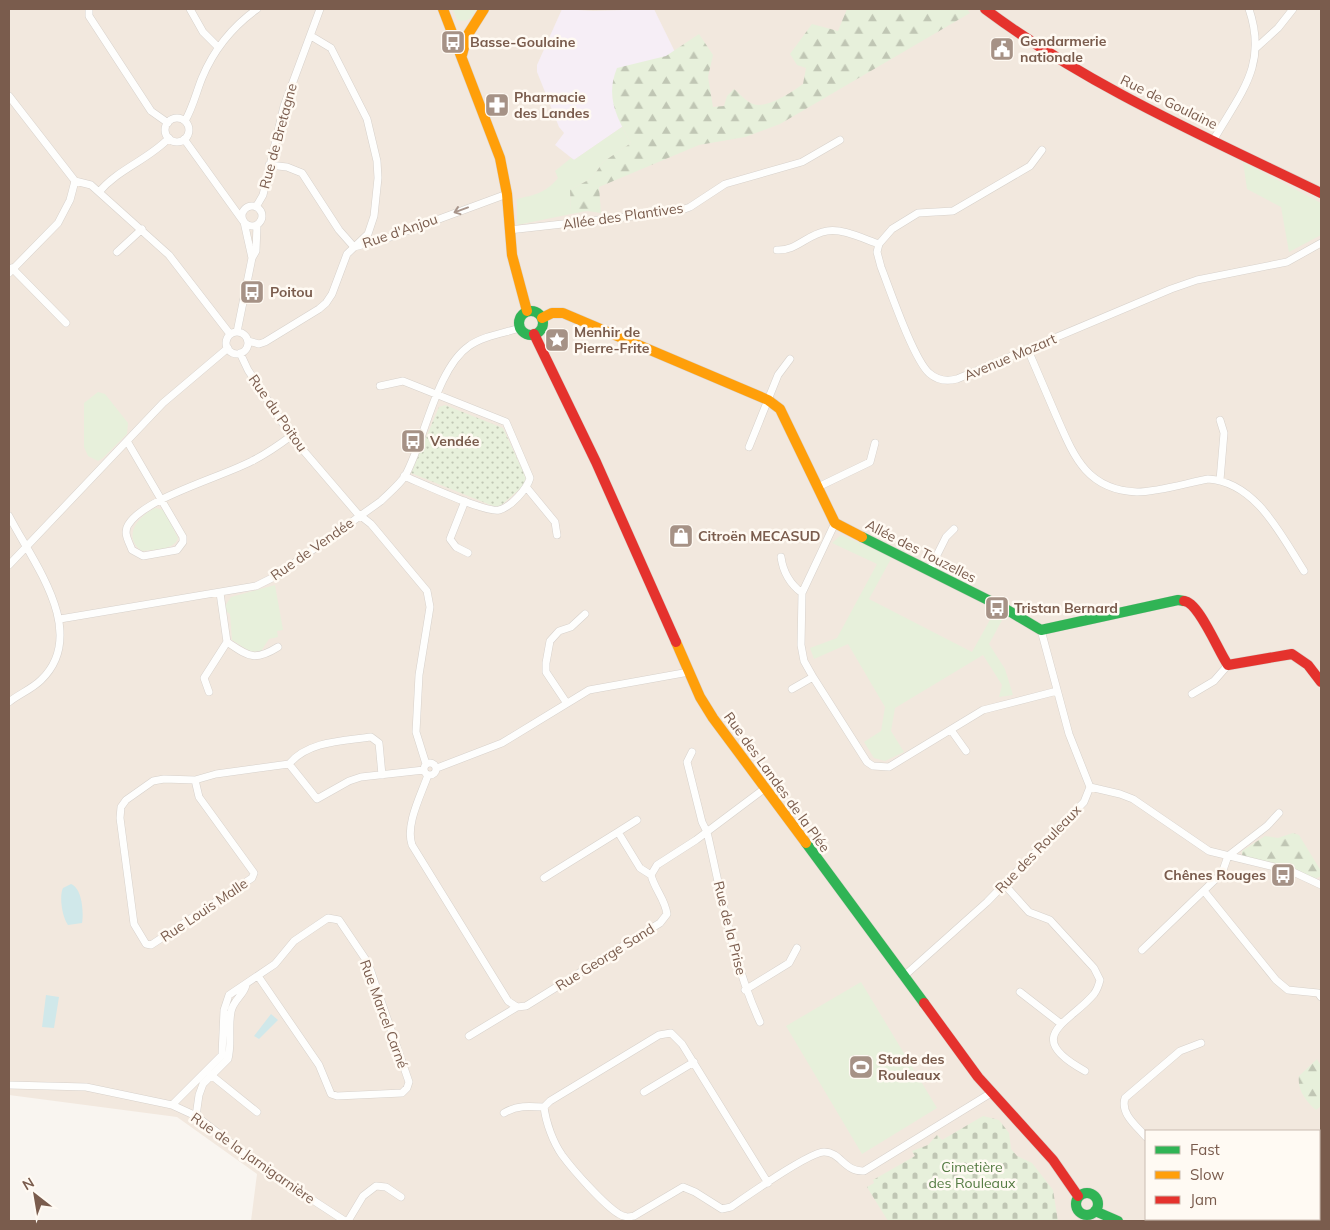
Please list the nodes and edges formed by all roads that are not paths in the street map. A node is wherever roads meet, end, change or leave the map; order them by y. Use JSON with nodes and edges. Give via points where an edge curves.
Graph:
{"nodes":[{"id":1,"x":89,"y":9,"type":"edge"},
{"id":2,"x":190,"y":9,"type":"edge"},
{"id":3,"x":257,"y":9,"type":"edge"},
{"id":4,"x":320,"y":9,"type":"edge"},
{"id":5,"x":443,"y":9,"type":"edge"},
{"id":6,"x":484,"y":9,"type":"edge"},
{"id":7,"x":985,"y":9,"type":"edge"},
{"id":8,"x":1249,"y":9,"type":"edge"},
{"id":9,"x":1293,"y":9,"type":"edge"},
{"id":10,"x":474,"y":25,"type":"junction"},
{"id":11,"x":451,"y":27,"type":"junction"},
{"id":12,"x":311,"y":36,"type":"junction"},
{"id":13,"x":218,"y":47,"type":"junction"},
{"id":14,"x":1256,"y":48,"type":"junction"},
{"id":15,"x":462,"y":55,"type":"junction"},
{"id":16,"x":9,"y":96,"type":"edge"},
{"id":17,"x":185,"y":120,"type":"junction"},
{"id":18,"x":168,"y":123,"type":"junction"},
{"id":19,"x":169,"y":138,"type":"junction"},
{"id":20,"x":1214,"y":139,"type":"junction"},
{"id":21,"x":184,"y":140,"type":"junction"},
{"id":22,"x":840,"y":140,"type":"dead end"},
{"id":23,"x":1042,"y":150,"type":"dead end"},
{"id":24,"x":270,"y":164,"type":"junction"},
{"id":25,"x":75,"y":180,"type":"junction"},
{"id":26,"x":99,"y":192,"type":"junction"},
{"id":27,"x":1321,"y":193,"type":"edge"},
{"id":28,"x":507,"y":194,"type":"junction"},
{"id":29,"x":231,"y":203,"type":"junction"},
{"id":30,"x":248,"y":207,"type":"junction"},
{"id":31,"x":256,"y":207,"type":"junction"},
{"id":32,"x":243,"y":221,"type":"junction"},
{"id":33,"x":257,"y":225,"type":"junction"},
{"id":34,"x":142,"y":229,"type":"junction"},
{"id":35,"x":509,"y":230,"type":"junction"},
{"id":36,"x":1321,"y":243,"type":"edge"},
{"id":37,"x":879,"y":244,"type":"junction"},
{"id":38,"x":354,"y":247,"type":"junction"},
{"id":39,"x":777,"y":250,"type":"dead end"},
{"id":40,"x":116,"y":252,"type":"dead end"},
{"id":41,"x":252,"y":258,"type":"junction"},
{"id":42,"x":10,"y":270,"type":"edge"},
{"id":43,"x":527,"y":311,"type":"junction"},
{"id":44,"x":542,"y":318,"type":"junction"},
{"id":45,"x":66,"y":323,"type":"dead end"},
{"id":46,"x":520,"y":328,"type":"junction"},
{"id":47,"x":234,"y":333,"type":"junction"},
{"id":48,"x":534,"y":334,"type":"junction"},
{"id":49,"x":248,"y":341,"type":"junction"},
{"id":50,"x":228,"y":348,"type":"junction"},
{"id":51,"x":1028,"y":350,"type":"junction"},
{"id":52,"x":240,"y":353,"type":"junction"},
{"id":53,"x":790,"y":359,"type":"dead end"},
{"id":54,"x":380,"y":386,"type":"dead end"},
{"id":55,"x":437,"y":395,"type":"junction"},
{"id":56,"x":768,"y":400,"type":"junction"},
{"id":57,"x":1220,"y":420,"type":"dead end"},
{"id":58,"x":291,"y":436,"type":"junction"},
{"id":59,"x":127,"y":440,"type":"junction"},
{"id":60,"x":876,"y":443,"type":"dead end"},
{"id":61,"x":748,"y":447,"type":"dead end"},
{"id":62,"x":404,"y":476,"type":"junction"},
{"id":63,"x":1220,"y":480,"type":"junction"},
{"id":64,"x":818,"y":487,"type":"junction"},
{"id":65,"x":528,"y":488,"type":"junction"},
{"id":66,"x":161,"y":499,"type":"junction"},
{"id":67,"x":465,"y":501,"type":"junction"},
{"id":68,"x":9,"y":516,"type":"edge"},
{"id":69,"x":360,"y":516,"type":"junction"},
{"id":70,"x":835,"y":523,"type":"junction"},
{"id":71,"x":954,"y":529,"type":"dead end"},
{"id":72,"x":557,"y":535,"type":"dead end"},
{"id":73,"x":26,"y":548,"type":"junction"},
{"id":74,"x":468,"y":552,"type":"dead end"},
{"id":75,"x":781,"y":557,"type":"dead end"},
{"id":76,"x":9,"y":565,"type":"edge"},
{"id":77,"x":929,"y":571,"type":"junction"},
{"id":78,"x":1304,"y":571,"type":"dead end"},
{"id":79,"x":220,"y":592,"type":"junction"},
{"id":80,"x":802,"y":593,"type":"junction"},
{"id":81,"x":585,"y":614,"type":"dead end"},
{"id":82,"x":60,"y":619,"type":"junction"},
{"id":83,"x":1041,"y":630,"type":"junction"},
{"id":84,"x":226,"y":642,"type":"junction"},
{"id":85,"x":278,"y":647,"type":"dead end"},
{"id":86,"x":1228,"y":665,"type":"junction"},
{"id":87,"x":689,"y":672,"type":"junction"},
{"id":88,"x":813,"y":677,"type":"junction"},
{"id":89,"x":1321,"y":682,"type":"edge"},
{"id":90,"x":792,"y":689,"type":"dead end"},
{"id":91,"x":1057,"y":691,"type":"junction"},
{"id":92,"x":209,"y":692,"type":"dead end"},
{"id":93,"x":1192,"y":694,"type":"dead end"},
{"id":94,"x":9,"y":702,"type":"edge"},
{"id":95,"x":566,"y":702,"type":"junction"},
{"id":96,"x":952,"y":730,"type":"junction"},
{"id":97,"x":966,"y":751,"type":"dead end"},
{"id":98,"x":692,"y":752,"type":"dead end"},
{"id":99,"x":289,"y":764,"type":"junction"},
{"id":100,"x":437,"y":768,"type":"junction"},
{"id":101,"x":426,"y":770,"type":"junction"},
{"id":102,"x":382,"y":775,"type":"junction"},
{"id":103,"x":195,"y":780,"type":"junction"},
{"id":104,"x":1090,"y":787,"type":"junction"},
{"id":105,"x":764,"y":789,"type":"junction"},
{"id":106,"x":1279,"y":813,"type":"dead end"},
{"id":107,"x":637,"y":820,"type":"dead end"},
{"id":108,"x":618,"y":832,"type":"junction"},
{"id":109,"x":707,"y":832,"type":"junction"},
{"id":110,"x":1228,"y":856,"type":"junction"},
{"id":111,"x":651,"y":875,"type":"junction"},
{"id":112,"x":544,"y":878,"type":"dead end"},
{"id":113,"x":1004,"y":884,"type":"junction"},
{"id":114,"x":1321,"y":884,"type":"edge"},
{"id":115,"x":1204,"y":891,"type":"junction"},
{"id":116,"x":798,"y":948,"type":"dead end"},
{"id":117,"x":1142,"y":950,"type":"dead end"},
{"id":118,"x":258,"y":976,"type":"junction"},
{"id":119,"x":903,"y":977,"type":"junction"},
{"id":120,"x":246,"y":985,"type":"junction"},
{"id":121,"x":745,"y":990,"type":"junction"},
{"id":122,"x":1020,"y":992,"type":"dead end"},
{"id":123,"x":1321,"y":997,"type":"edge"},
{"id":124,"x":517,"y":1007,"type":"junction"},
{"id":125,"x":760,"y":1022,"type":"dead end"},
{"id":126,"x":1060,"y":1023,"type":"junction"},
{"id":127,"x":469,"y":1036,"type":"dead end"},
{"id":128,"x":1201,"y":1044,"type":"dead end"},
{"id":129,"x":694,"y":1062,"type":"junction"},
{"id":130,"x":1084,"y":1071,"type":"dead end"},
{"id":131,"x":211,"y":1075,"type":"junction"},
{"id":132,"x":9,"y":1085,"type":"edge"},
{"id":133,"x":644,"y":1092,"type":"dead end"},
{"id":134,"x":991,"y":1093,"type":"junction"},
{"id":135,"x":172,"y":1105,"type":"junction"},
{"id":136,"x":544,"y":1107,"type":"junction"},
{"id":137,"x":257,"y":1112,"type":"dead end"},
{"id":138,"x":504,"y":1113,"type":"dead end"},
{"id":139,"x":196,"y":1116,"type":"junction"},
{"id":140,"x":1145,"y":1136,"type":"edge"},
{"id":141,"x":768,"y":1183,"type":"junction"},
{"id":142,"x":1078,"y":1196,"type":"junction"},
{"id":143,"x":400,"y":1197,"type":"dead end"},
{"id":144,"x":1095,"y":1211,"type":"junction"},
{"id":145,"x":1077,"y":1217,"type":"edge"},
{"id":146,"x":347,"y":1221,"type":"edge"},
{"id":147,"x":1118,"y":1221,"type":"edge"}],
"edges":[{"from":1,"to":18,"type":"street","via":[[89,16],[151,111]]},
{"from":2,"to":13,"type":"street","via":[[203,32]]},
{"from":3,"to":13,"type":"street","via":[[238,24]]},
{"from":4,"to":12,"type":"street","name":"Rue de Bretagne"},
{"from":5,"to":11,"type":"street"},
{"from":6,"to":10,"type":"street"},
{"from":7,"to":20,"type":"street","name":"Rue de Goulaine","via":[[1111,90]]},
{"from":8,"to":14,"type":"street","via":[[1256,30]]},
{"from":9,"to":14,"type":"street"},
{"from":10,"to":11,"type":"street","via":[[460,30]]},
{"from":10,"to":15,"type":"street"},
{"from":11,"to":15,"type":"street"},
{"from":12,"to":24,"type":"street","name":"Rue de Bretagne","via":[[284,106]]},
{"from":12,"to":38,"type":"street","via":[[332,48],[367,119],[374,146],[378,178],[374,216],[368,234]]},
{"from":13,"to":17,"type":"street"},
{"from":14,"to":20,"type":"street","via":[[1251,76]]},
{"from":15,"to":28,"type":"street","via":[[500,158]]},
{"from":16,"to":25,"type":"street"},
{"from":17,"to":18,"type":"street","via":[[174,118]]},
{"from":17,"to":21,"type":"street","via":[[189,130]]},
{"from":18,"to":19,"type":"street","via":[[166,133]]},
{"from":19,"to":21,"type":"street","via":[[178,142]]},
{"from":19,"to":26,"type":"street","via":[[114,177]]},
{"from":20,"to":27,"type":"street","name":"Rue de Goulaine"},
{"from":21,"to":29,"type":"street"},
{"from":22,"to":35,"type":"street","name":"Allée des Plantives","via":[[802,162],[725,184],[679,211]]},
{"from":23,"to":37,"type":"street","via":[[1030,166],[952,211],[918,213],[892,229]]},
{"from":24,"to":31,"type":"street","name":"Rue de Bretagne","via":[[263,195]]},
{"from":24,"to":38,"type":"street","name":"Rue d'Anjou","via":[[302,173]]},
{"from":25,"to":26,"type":"street","via":[[92,185]]},
{"from":25,"to":42,"type":"street","via":[[70,200],[58,223]]},
{"from":26,"to":34,"type":"street"},
{"from":28,"to":35,"type":"street"},
{"from":28,"to":38,"type":"street","name":"Rue d'Anjou","one_way":true,"via":[[385,239]]},
{"from":29,"to":30,"type":"street"},
{"from":29,"to":32,"type":"street"},
{"from":30,"to":31,"type":"street"},
{"from":30,"to":32,"type":"street","via":[[243,211]]},
{"from":31,"to":33,"type":"street","via":[[262,214]]},
{"from":32,"to":33,"type":"street","via":[[248,226]]},
{"from":32,"to":41,"type":"street"},
{"from":33,"to":41,"type":"street","via":[[256,251]]},
{"from":34,"to":40,"type":"street"},
{"from":34,"to":47,"type":"street"},
{"from":35,"to":43,"type":"street","via":[[517,278]]},
{"from":36,"to":51,"type":"street","name":"Avenue Mozart","via":[[1287,262],[1197,280],[1171,289]]},
{"from":37,"to":39,"type":"street","via":[[828,230],[788,250]]},
{"from":37,"to":51,"type":"street","name":"Avenue Mozart","via":[[880,267],[919,358],[934,377],[957,379]]},
{"from":38,"to":49,"type":"street","via":[[342,264],[332,294],[320,309],[265,342]]},
{"from":41,"to":47,"type":"street"},
{"from":42,"to":45,"type":"street"},
{"from":43,"to":44,"type":"street","via":[[537,312]]},
{"from":43,"to":46,"type":"street","via":[[520,316]]},
{"from":44,"to":48,"type":"street","via":[[542,326]]},
{"from":44,"to":56,"type":"street","via":[[552,313],[563,313]]},
{"from":46,"to":48,"type":"street"},
{"from":46,"to":55,"type":"street","name":"Rue de Vendée","via":[[470,345],[455,360]]},
{"from":47,"to":49,"type":"street","via":[[244,334]]},
{"from":47,"to":50,"type":"street","via":[[226,341]]},
{"from":48,"to":87,"type":"street","name":"Rue des Landes de la Plée","via":[[583,433]]},
{"from":49,"to":52,"type":"street","via":[[246,349]]},
{"from":50,"to":52,"type":"street","via":[[233,353]]},
{"from":50,"to":59,"type":"street","via":[[177,390]]},
{"from":51,"to":63,"type":"street","via":[[1070,450],[1080,466],[1106,486],[1139,492],[1208,479]]},
{"from":52,"to":58,"type":"street","name":"Rue du Poitou"},
{"from":53,"to":56,"type":"street","via":[[778,375]]},
{"from":54,"to":55,"type":"street","via":[[403,381]]},
{"from":55,"to":62,"type":"street","name":"Rue de Vendée"},
{"from":55,"to":65,"type":"street","via":[[506,422],[530,478]]},
{"from":56,"to":61,"type":"street"},
{"from":56,"to":64,"type":"street","via":[[780,409]]},
{"from":57,"to":63,"type":"street","via":[[1224,433]]},
{"from":58,"to":66,"type":"street","via":[[252,461]]},
{"from":58,"to":69,"type":"street","name":"Rue du Poitou"},
{"from":59,"to":66,"type":"street"},
{"from":59,"to":73,"type":"street"},
{"from":60,"to":64,"type":"street","via":[[870,462]]},
{"from":62,"to":67,"type":"street"},
{"from":62,"to":69,"type":"street","name":"Rue de Vendée","via":[[381,501]]},
{"from":63,"to":78,"type":"street","via":[[1236,487],[1258,504]]},
{"from":64,"to":70,"type":"street"},
{"from":65,"to":67,"type":"street","via":[[499,510]]},
{"from":65,"to":72,"type":"street","via":[[555,522]]},
{"from":66,"to":66,"type":"street","via":[[181,531],[183,542],[177,550],[143,556],[137,554],[126,537],[128,524],[148,505]]},
{"from":67,"to":74,"type":"street","via":[[450,539],[456,548]]},
{"from":68,"to":73,"type":"street"},
{"from":69,"to":79,"type":"street","name":"Rue de Vendée","via":[[276,576],[256,586]]},
{"from":69,"to":101,"type":"street","name":"Rue du Poitou","via":[[371,524],[428,591],[430,607],[419,675],[416,732]]},
{"from":70,"to":77,"type":"street","name":"Allée des Touzelles"},
{"from":70,"to":80,"type":"street"},
{"from":71,"to":77,"type":"street","via":[[946,537]]},
{"from":73,"to":76,"type":"street"},
{"from":73,"to":82,"type":"street"},
{"from":75,"to":80,"type":"street","via":[[783,569],[794,587]]},
{"from":77,"to":83,"type":"street","name":"Allée des Touzelles"},
{"from":79,"to":82,"type":"street","name":"Rue de Vendée"},
{"from":79,"to":84,"type":"street"},
{"from":80,"to":88,"type":"street","via":[[801,645],[804,661]]},
{"from":81,"to":95,"type":"street","via":[[550,641],[546,672]]},
{"from":82,"to":94,"type":"street","via":[[61,634],[54,662],[41,680]]},
{"from":83,"to":86,"type":"street","via":[[1178,600],[1188,601],[1196,607]]},
{"from":83,"to":91,"type":"street"},
{"from":84,"to":85,"type":"street","via":[[249,657],[265,655]]},
{"from":84,"to":92,"type":"street","via":[[204,678]]},
{"from":86,"to":89,"type":"street","via":[[1292,654],[1308,665]]},
{"from":86,"to":93,"type":"street","via":[[1214,681]]},
{"from":87,"to":95,"type":"street","via":[[606,685]]},
{"from":87,"to":105,"type":"street","name":"Rue des Landes de la Plée","via":[[713,718]]},
{"from":88,"to":90,"type":"street"},
{"from":88,"to":96,"type":"street","via":[[867,762],[873,766],[889,767]]},
{"from":91,"to":96,"type":"street","via":[[983,710]]},
{"from":91,"to":104,"type":"street","via":[[1069,734]]},
{"from":95,"to":100,"type":"street","via":[[502,743]]},
{"from":96,"to":97,"type":"street"},
{"from":98,"to":109,"type":"street","name":"Rue de la Prise","via":[[687,762]]},
{"from":99,"to":102,"type":"street","via":[[317,799],[348,781]]},
{"from":99,"to":102,"type":"street","via":[[315,746],[371,737],[379,743]]},
{"from":99,"to":103,"type":"street","name":"Rue Louis Malle"},
{"from":100,"to":101,"type":"street","via":[[434,774]]},
{"from":100,"to":101,"type":"street","via":[[434,763]]},
{"from":101,"to":102,"type":"street"},
{"from":101,"to":124,"type":"street","via":[[409,836],[412,845],[508,1001]]},
{"from":103,"to":103,"type":"street","name":"Rue Louis Malle","via":[[153,781],[121,806],[134,924],[146,944],[151,945],[252,878],[254,873],[199,796]]},
{"from":104,"to":110,"type":"street","via":[[1133,799],[1209,851]]},
{"from":104,"to":113,"type":"street","name":"Rue des Rouleaux","via":[[1084,802]]},
{"from":105,"to":109,"type":"street"},
{"from":105,"to":119,"type":"street","name":"Rue des Landes de la Plée"},
{"from":106,"to":110,"type":"street"},
{"from":107,"to":108,"type":"street"},
{"from":108,"to":111,"type":"street","name":"Rue George Sand","via":[[640,868]]},
{"from":108,"to":112,"type":"street"},
{"from":109,"to":111,"type":"street","via":[[657,864]]},
{"from":109,"to":121,"type":"street","name":"Rue de la Prise","via":[[734,956]]},
{"from":110,"to":114,"type":"street","via":[[1291,871]]},
{"from":110,"to":115,"type":"street","via":[[1222,873]]},
{"from":111,"to":124,"type":"street","name":"Rue George Sand","via":[[666,903],[667,914],[660,923],[526,1006]]},
{"from":113,"to":119,"type":"street","name":"Rue des Rouleaux"},
{"from":113,"to":126,"type":"street","via":[[1029,912],[1050,920],[1094,968],[1100,980],[1095,993]]},
{"from":115,"to":117,"type":"street"},
{"from":115,"to":123,"type":"street","via":[[1276,980],[1288,990],[1318,993]]},
{"from":116,"to":121,"type":"street","via":[[789,963]]},
{"from":118,"to":118,"type":"street","name":"Rue Marcel Carné","via":[[275,964],[294,941],[328,918],[339,920],[368,963],[409,1082],[407,1088],[402,1093],[331,1094],[319,1065]]},
{"from":118,"to":120,"type":"street","name":"Rue Marcel Carné"},
{"from":119,"to":134,"type":"street","name":"Rue des Landes de la Plée"},
{"from":120,"to":131,"type":"street","name":"Rue Marcel Carné","via":[[233,1003],[228,1059]]},
{"from":120,"to":135,"type":"street","name":"Rue Marcel Carné","via":[[235,990],[225,1003],[222,1054]]},
{"from":121,"to":125,"type":"street","name":"Rue de la Prise"},
{"from":122,"to":126,"type":"street"},
{"from":124,"to":127,"type":"street","name":"Rue George Sand"},
{"from":126,"to":130,"type":"street","via":[[1054,1036],[1056,1047],[1067,1061]]},
{"from":128,"to":140,"type":"street","via":[[1180,1051],[1125,1098],[1125,1112]]},
{"from":129,"to":133,"type":"street"},
{"from":129,"to":136,"type":"street","via":[[676,1037],[665,1032]]},
{"from":129,"to":141,"type":"street"},
{"from":131,"to":137,"type":"street"},
{"from":131,"to":139,"type":"street","name":"Rue Marcel Carné","via":[[203,1084]]},
{"from":132,"to":135,"type":"street","name":"Rue de la Jarnigarnière","via":[[86,1087]]},
{"from":134,"to":141,"type":"street","via":[[864,1171],[850,1170],[832,1154],[823,1152]]},
{"from":134,"to":142,"type":"street","name":"Rue des Landes de la Plée","via":[[1053,1160]]},
{"from":135,"to":139,"type":"street","name":"Rue de la Jarnigarnière"},
{"from":136,"to":138,"type":"street","via":[[513,1107]]},
{"from":136,"to":141,"type":"street","via":[[545,1117],[562,1154],[605,1202],[628,1218],[683,1187],[722,1209],[731,1207]]},
{"from":139,"to":146,"type":"street","name":"Rue de la Jarnigarnière","via":[[262,1167]]},
{"from":142,"to":144,"type":"street","via":[[1085,1192],[1096,1196],[1098,1204]]},
{"from":142,"to":145,"type":"street","via":[[1075,1202]]},
{"from":143,"to":146,"type":"street","via":[[386,1187],[376,1186],[364,1196]]},
{"from":144,"to":145,"type":"street"},
{"from":144,"to":147,"type":"street"}]}
